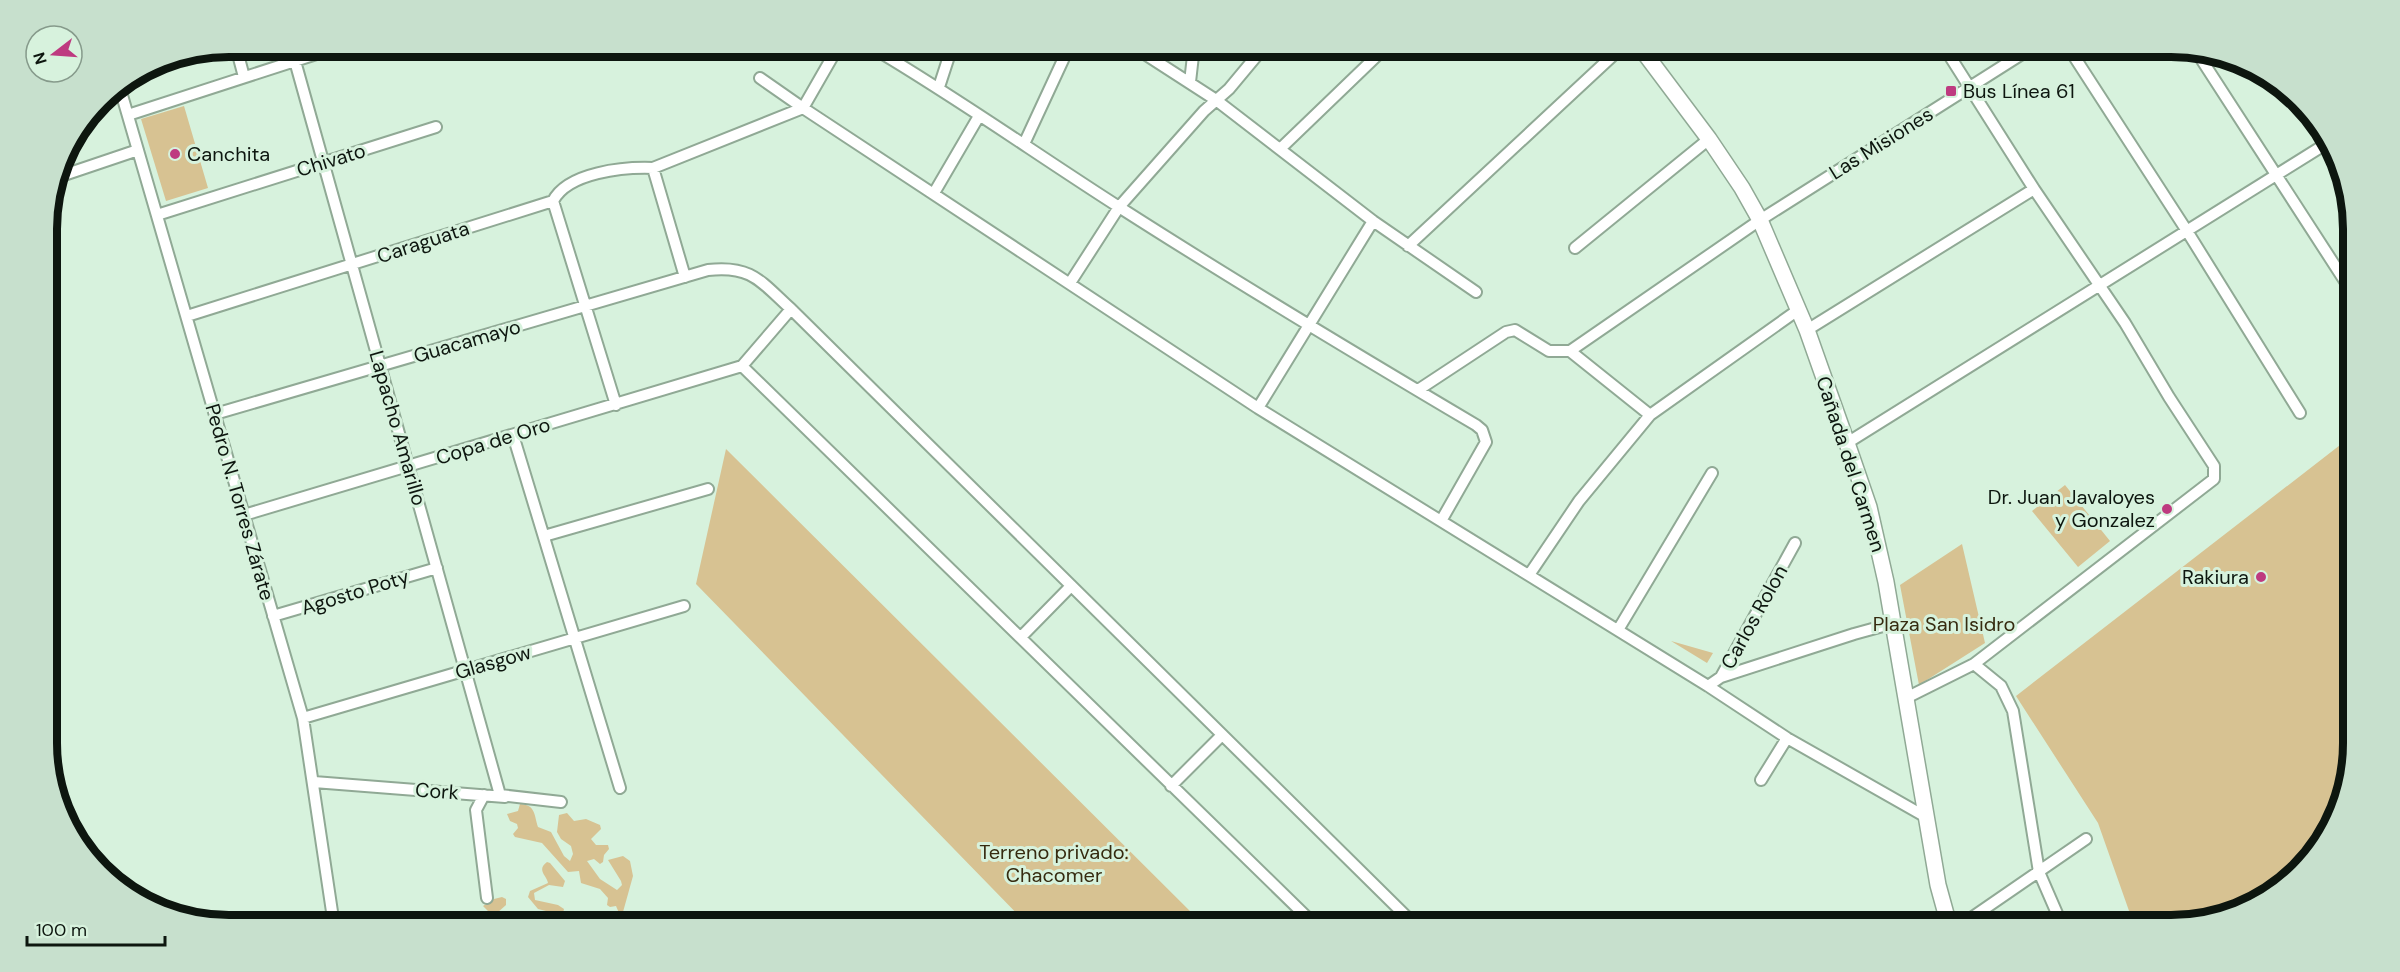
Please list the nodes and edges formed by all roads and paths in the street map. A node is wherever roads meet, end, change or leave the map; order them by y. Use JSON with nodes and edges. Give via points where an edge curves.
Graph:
{"nodes":[{"id":1,"x":239,"y":57,"type":"edge"},
{"id":2,"x":306,"y":57,"type":"edge"},
{"id":3,"x":832,"y":57,"type":"edge"},
{"id":4,"x":889,"y":57,"type":"edge"},
{"id":5,"x":949,"y":57,"type":"edge"},
{"id":6,"x":1064,"y":57,"type":"edge"},
{"id":7,"x":1152,"y":57,"type":"edge"},
{"id":8,"x":1193,"y":57,"type":"edge"},
{"id":9,"x":1255,"y":57,"type":"edge"},
{"id":10,"x":1375,"y":57,"type":"edge"},
{"id":11,"x":1610,"y":57,"type":"edge"},
{"id":12,"x":1648,"y":57,"type":"edge"},
{"id":13,"x":1951,"y":57,"type":"edge"},
{"id":14,"x":2016,"y":57,"type":"edge"},
{"id":15,"x":2075,"y":57,"type":"edge"},
{"id":16,"x":2201,"y":59,"type":"edge"},
{"id":17,"x":295,"y":61,"type":"junction"},
{"id":18,"x":244,"y":77,"type":"junction"},
{"id":19,"x":760,"y":78,"type":"dead end"},
{"id":20,"x":1190,"y":81,"type":"junction"},
{"id":21,"x":939,"y":87,"type":"junction"},
{"id":22,"x":1970,"y":87,"type":"junction"},
{"id":23,"x":122,"y":94,"type":"edge"},
{"id":24,"x":1216,"y":100,"type":"junction"},
{"id":25,"x":803,"y":108,"type":"junction"},
{"id":26,"x":129,"y":115,"type":"junction"},
{"id":27,"x":979,"y":116,"type":"junction"},
{"id":28,"x":436,"y":128,"type":"dead end"},
{"id":29,"x":1709,"y":139,"type":"junction"},
{"id":30,"x":1024,"y":144,"type":"junction"},
{"id":31,"x":2322,"y":147,"type":"edge"},
{"id":32,"x":1280,"y":149,"type":"junction"},
{"id":33,"x":138,"y":150,"type":"junction"},
{"id":34,"x":323,"y":162,"type":"junction"},
{"id":35,"x":653,"y":168,"type":"junction"},
{"id":36,"x":66,"y":174,"type":"edge"},
{"id":37,"x":2275,"y":176,"type":"junction"},
{"id":38,"x":2034,"y":189,"type":"junction"},
{"id":39,"x":934,"y":193,"type":"junction"},
{"id":40,"x":553,"y":201,"type":"junction"},
{"id":41,"x":1119,"y":207,"type":"junction"},
{"id":42,"x":157,"y":215,"type":"junction"},
{"id":43,"x":1760,"y":220,"type":"junction"},
{"id":44,"x":1373,"y":221,"type":"junction"},
{"id":45,"x":2187,"y":231,"type":"junction"},
{"id":46,"x":1407,"y":246,"type":"junction"},
{"id":47,"x":1575,"y":248,"type":"dead end"},
{"id":48,"x":352,"y":265,"type":"junction"},
{"id":49,"x":685,"y":277,"type":"junction"},
{"id":50,"x":2343,"y":278,"type":"edge"},
{"id":51,"x":1070,"y":283,"type":"junction"},
{"id":52,"x":2100,"y":285,"type":"junction"},
{"id":53,"x":1476,"y":292,"type":"dead end"},
{"id":54,"x":585,"y":306,"type":"junction"},
{"id":55,"x":791,"y":309,"type":"junction"},
{"id":56,"x":1798,"y":310,"type":"junction"},
{"id":57,"x":187,"y":316,"type":"junction"},
{"id":58,"x":1309,"y":324,"type":"junction"},
{"id":59,"x":1807,"y":330,"type":"junction"},
{"id":60,"x":1570,"y":351,"type":"junction"},
{"id":61,"x":742,"y":366,"type":"junction"},
{"id":62,"x":380,"y":367,"type":"junction"},
{"id":63,"x":1418,"y":390,"type":"junction"},
{"id":64,"x":616,"y":405,"type":"junction"},
{"id":65,"x":1258,"y":408,"type":"junction"},
{"id":66,"x":2300,"y":413,"type":"dead end"},
{"id":67,"x":215,"y":414,"type":"junction"},
{"id":68,"x":1650,"y":415,"type":"junction"},
{"id":69,"x":513,"y":435,"type":"junction"},
{"id":70,"x":1847,"y":443,"type":"junction"},
{"id":71,"x":409,"y":466,"type":"junction"},
{"id":72,"x":1712,"y":473,"type":"dead end"},
{"id":73,"x":708,"y":489,"type":"dead end"},
{"id":74,"x":244,"y":515,"type":"junction"},
{"id":75,"x":1441,"y":521,"type":"junction"},
{"id":76,"x":544,"y":536,"type":"junction"},
{"id":77,"x":1795,"y":543,"type":"dead end"},
{"id":78,"x":437,"y":568,"type":"junction"},
{"id":79,"x":1529,"y":575,"type":"junction"},
{"id":80,"x":1071,"y":586,"type":"junction"},
{"id":81,"x":684,"y":606,"type":"dead end"},
{"id":82,"x":273,"y":616,"type":"junction"},
{"id":83,"x":1894,"y":623,"type":"junction"},
{"id":84,"x":1618,"y":630,"type":"junction"},
{"id":85,"x":1022,"y":637,"type":"junction"},
{"id":86,"x":575,"y":638,"type":"junction"},
{"id":87,"x":1974,"y":664,"type":"junction"},
{"id":88,"x":466,"y":670,"type":"junction"},
{"id":89,"x":1721,"y":677,"type":"junction"},
{"id":90,"x":1708,"y":686,"type":"junction"},
{"id":91,"x":1906,"y":698,"type":"junction"},
{"id":92,"x":303,"y":718,"type":"junction"},
{"id":93,"x":1222,"y":735,"type":"junction"},
{"id":94,"x":1787,"y":738,"type":"junction"},
{"id":95,"x":1761,"y":780,"type":"dead end"},
{"id":96,"x":314,"y":782,"type":"junction"},
{"id":97,"x":1171,"y":786,"type":"junction"},
{"id":98,"x":620,"y":788,"type":"dead end"},
{"id":99,"x":484,"y":795,"type":"junction"},
{"id":100,"x":561,"y":802,"type":"joint"},
{"id":101,"x":1926,"y":817,"type":"junction"},
{"id":102,"x":2086,"y":839,"type":"dead end"},
{"id":103,"x":2039,"y":872,"type":"junction"},
{"id":104,"x":487,"y":898,"type":"dead end"},
{"id":105,"x":332,"y":915,"type":"edge"},
{"id":106,"x":1305,"y":915,"type":"edge"},
{"id":107,"x":1405,"y":915,"type":"edge"},
{"id":108,"x":1946,"y":915,"type":"edge"},
{"id":109,"x":1976,"y":915,"type":"edge"},
{"id":110,"x":2058,"y":915,"type":"edge"}],
"edges":[{"from":1,"to":18,"type":"street"},
{"from":2,"to":17,"type":"street"},
{"from":3,"to":25,"type":"street"},
{"from":4,"to":21,"type":"street"},
{"from":5,"to":21,"type":"street"},
{"from":6,"to":30,"type":"street"},
{"from":7,"to":20,"type":"street"},
{"from":8,"to":20,"type":"street"},
{"from":9,"to":24,"type":"street"},
{"from":10,"to":32,"type":"street"},
{"from":11,"to":46,"type":"street"},
{"from":12,"to":29,"type":"street","name":"Cañada del Carmen"},
{"from":13,"to":22,"type":"street"},
{"from":14,"to":22,"type":"street","name":"Las Misiones"},
{"from":15,"to":45,"type":"street"},
{"from":16,"to":37,"type":"street"},
{"from":17,"to":18,"type":"street"},
{"from":17,"to":34,"type":"street","name":"Lapacho Amarillo"},
{"from":18,"to":26,"type":"street"},
{"from":19,"to":25,"type":"street"},
{"from":20,"to":24,"type":"street"},
{"from":21,"to":27,"type":"street"},
{"from":22,"to":38,"type":"street"},
{"from":22,"to":43,"type":"street","name":"Las Misiones"},
{"from":23,"to":26,"type":"street","name":"Pedro N. Torres Zárate"},
{"from":24,"to":32,"type":"street"},
{"from":24,"to":41,"type":"street"},
{"from":25,"to":35,"type":"street","name":"Caraguata"},
{"from":25,"to":39,"type":"street"},
{"from":26,"to":33,"type":"street","name":"Pedro N. Torres Zárate"},
{"from":27,"to":30,"type":"street"},
{"from":27,"to":39,"type":"street"},
{"from":28,"to":34,"type":"street","name":"Chivato"},
{"from":29,"to":43,"type":"street","name":"Cañada del Carmen"},
{"from":29,"to":47,"type":"street"},
{"from":30,"to":41,"type":"street"},
{"from":31,"to":37,"type":"street"},
{"from":32,"to":44,"type":"street"},
{"from":33,"to":36,"type":"street"},
{"from":33,"to":42,"type":"street","name":"Pedro N. Torres Zárate"},
{"from":34,"to":42,"type":"street","name":"Chivato"},
{"from":34,"to":48,"type":"street","name":"Lapacho Amarillo"},
{"from":35,"to":40,"type":"street","name":"Caraguata","via":[[589,176],[571,183]]},
{"from":35,"to":49,"type":"street"},
{"from":37,"to":45,"type":"street"},
{"from":37,"to":50,"type":"street"},
{"from":38,"to":52,"type":"street"},
{"from":38,"to":59,"type":"street"},
{"from":39,"to":51,"type":"street"},
{"from":40,"to":48,"type":"street","name":"Caraguata"},
{"from":40,"to":54,"type":"street"},
{"from":41,"to":51,"type":"street"},
{"from":41,"to":58,"type":"street"},
{"from":42,"to":57,"type":"street","name":"Pedro N. Torres Zárate"},
{"from":43,"to":56,"type":"street","name":"Cañada del Carmen"},
{"from":43,"to":60,"type":"street","name":"Las Misiones"},
{"from":44,"to":46,"type":"street"},
{"from":44,"to":58,"type":"street"},
{"from":45,"to":52,"type":"street"},
{"from":45,"to":66,"type":"street"},
{"from":46,"to":53,"type":"street"},
{"from":48,"to":57,"type":"street","name":"Caraguata"},
{"from":48,"to":62,"type":"street","name":"Lapacho Amarillo"},
{"from":49,"to":54,"type":"street","name":"Guacamayo"},
{"from":49,"to":55,"type":"street","name":"Guacamayo","via":[[708,270],[741,270]]},
{"from":51,"to":65,"type":"street"},
{"from":52,"to":70,"type":"street"},
{"from":52,"to":87,"type":"street","via":[[2214,466],[2214,479]]},
{"from":54,"to":62,"type":"street","name":"Guacamayo"},
{"from":54,"to":64,"type":"street"},
{"from":55,"to":61,"type":"street"},
{"from":55,"to":80,"type":"street","name":"Guacamayo"},
{"from":56,"to":59,"type":"street","name":"Cañada del Carmen"},
{"from":56,"to":68,"type":"street"},
{"from":57,"to":67,"type":"street","name":"Pedro N. Torres Zárate"},
{"from":58,"to":63,"type":"street"},
{"from":58,"to":65,"type":"street"},
{"from":59,"to":70,"type":"street","name":"Cañada del Carmen"},
{"from":60,"to":63,"type":"street","via":[[1549,351],[1515,330],[1510,331]]},
{"from":60,"to":68,"type":"street"},
{"from":61,"to":64,"type":"street","name":"Copa de Oro"},
{"from":61,"to":85,"type":"street"},
{"from":62,"to":67,"type":"street","name":"Guacamayo"},
{"from":62,"to":71,"type":"street","name":"Lapacho Amarillo"},
{"from":63,"to":75,"type":"street","via":[[1476,425],[1486,442]]},
{"from":64,"to":69,"type":"street","name":"Copa de Oro"},
{"from":65,"to":75,"type":"street"},
{"from":67,"to":74,"type":"street","name":"Pedro N. Torres Zárate"},
{"from":68,"to":79,"type":"street","via":[[1579,501]]},
{"from":69,"to":71,"type":"street","name":"Copa de Oro"},
{"from":69,"to":76,"type":"street"},
{"from":70,"to":83,"type":"street","name":"Cañada del Carmen","via":[[1869,507]]},
{"from":71,"to":74,"type":"street","name":"Copa de Oro"},
{"from":71,"to":78,"type":"street","name":"Lapacho Amarillo"},
{"from":72,"to":84,"type":"street"},
{"from":73,"to":76,"type":"street"},
{"from":74,"to":82,"type":"street","name":"Pedro N. Torres Zárate"},
{"from":75,"to":79,"type":"street"},
{"from":76,"to":86,"type":"street"},
{"from":77,"to":89,"type":"street","name":"Carlos Rolon"},
{"from":78,"to":82,"type":"street","name":"Agosto Poty"},
{"from":78,"to":88,"type":"street","name":"Lapacho Amarillo"},
{"from":79,"to":84,"type":"street"},
{"from":80,"to":85,"type":"street"},
{"from":80,"to":93,"type":"street","name":"Guacamayo"},
{"from":81,"to":86,"type":"street","name":"Glasgow"},
{"from":82,"to":92,"type":"street","name":"Pedro N. Torres Zárate"},
{"from":83,"to":89,"type":"street"},
{"from":83,"to":91,"type":"street","name":"Cañada del Carmen"},
{"from":84,"to":90,"type":"street"},
{"from":85,"to":97,"type":"street"},
{"from":86,"to":88,"type":"street","name":"Glasgow"},
{"from":86,"to":98,"type":"street"},
{"from":87,"to":91,"type":"street"},
{"from":87,"to":103,"type":"street","via":[[2001,686],[2013,711]]},
{"from":88,"to":92,"type":"street","name":"Glasgow"},
{"from":88,"to":100,"type":"street","name":"Lapacho Amarillo","via":[[500,795]]},
{"from":89,"to":90,"type":"street","name":"Carlos Rolon"},
{"from":90,"to":94,"type":"street"},
{"from":91,"to":101,"type":"street","name":"Cañada del Carmen"},
{"from":92,"to":96,"type":"street","name":"Pedro N. Torres Zárate"},
{"from":93,"to":97,"type":"street"},
{"from":93,"to":107,"type":"street","name":"Guacamayo"},
{"from":94,"to":95,"type":"street"},
{"from":94,"to":101,"type":"street"},
{"from":96,"to":99,"type":"street","name":"Cork"},
{"from":96,"to":105,"type":"street","name":"Pedro N. Torres Zárate"},
{"from":97,"to":106,"type":"street"},
{"from":99,"to":100,"type":"street","name":"Cork"},
{"from":99,"to":104,"type":"street","via":[[476,810]]},
{"from":101,"to":108,"type":"street","name":"Cañada del Carmen"},
{"from":102,"to":103,"type":"street"},
{"from":103,"to":109,"type":"street"},
{"from":103,"to":110,"type":"street"}]}
